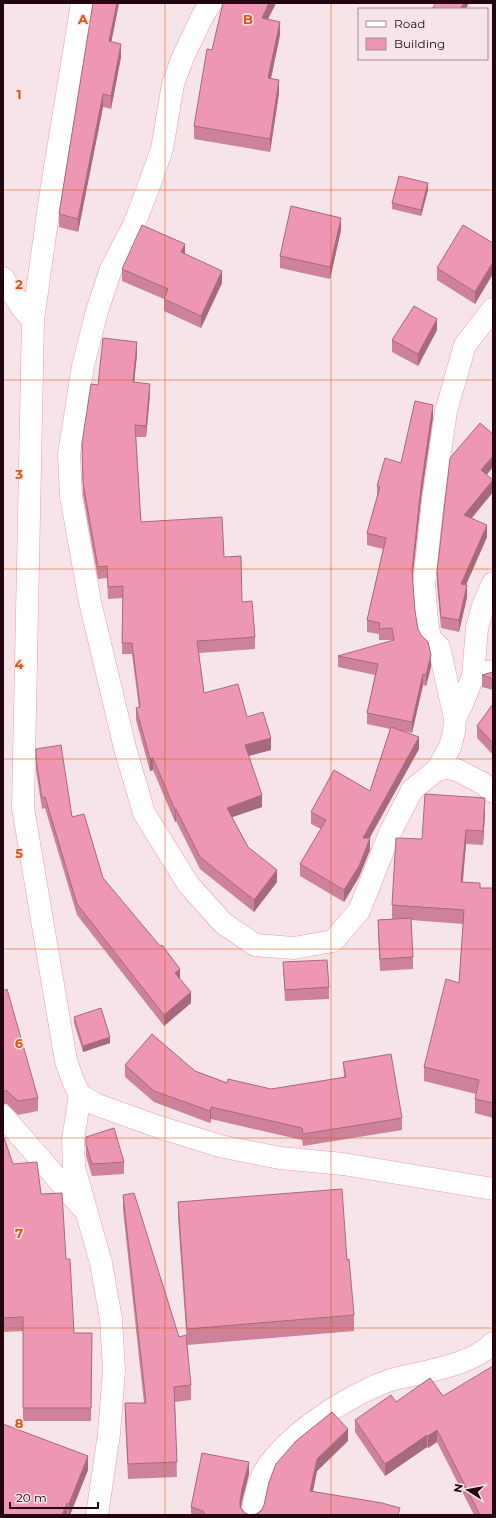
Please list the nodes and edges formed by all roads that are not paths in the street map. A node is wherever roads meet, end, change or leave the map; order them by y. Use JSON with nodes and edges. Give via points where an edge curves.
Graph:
{"nodes":[{"id":1,"x":79,"y":3,"type":"edge"},
{"id":2,"x":82,"y":3,"type":"edge"},
{"id":3,"x":211,"y":3,"type":"edge"},
{"id":4,"x":77,"y":31,"type":"junction"},
{"id":5,"x":3,"y":278,"type":"edge"},
{"id":6,"x":493,"y":309,"type":"edge"},
{"id":7,"x":19,"y":313,"type":"edge"},
{"id":8,"x":493,"y":583,"type":"edge"},
{"id":9,"x":483,"y":674,"type":"edge"},
{"id":10,"x":455,"y":718,"type":"junction"},
{"id":11,"x":437,"y":770,"type":"junction"},
{"id":12,"x":493,"y":792,"type":"edge"},
{"id":13,"x":80,"y":1095,"type":"junction"},
{"id":14,"x":3,"y":1116,"type":"edge"},
{"id":15,"x":493,"y":1189,"type":"edge"},
{"id":16,"x":86,"y":1211,"type":"junction"},
{"id":17,"x":493,"y":1344,"type":"edge"},
{"id":18,"x":97,"y":1515,"type":"edge"},
{"id":19,"x":252,"y":1515,"type":"edge"}],
"edges":[{"from":1,"to":4,"type":"street"},
{"from":2,"to":4,"type":"street"},
{"from":3,"to":11,"type":"street","via":[[183,57],[173,84],[162,148],[155,169],[134,226],[111,269],[97,311],[84,366],[69,454],[70,496],[90,602],[125,748],[144,813],[188,884],[223,923],[255,945],[294,948],[333,941],[358,911],[390,833],[412,790]]},
{"from":4,"to":7,"type":"street","via":[[51,192]]},
{"from":5,"to":7,"type":"street"},
{"from":6,"to":10,"type":"street","via":[[465,346],[446,411],[424,584],[430,638],[439,647]]},
{"from":7,"to":13,"type":"street","via":[[23,808],[66,1062]]},
{"from":8,"to":9,"type":"street","via":[[477,628]]},
{"from":9,"to":10,"type":"street"},
{"from":10,"to":11,"type":"street","via":[[450,747]]},
{"from":11,"to":12,"type":"street","via":[[457,770]]},
{"from":13,"to":15,"type":"street","via":[[112,1111],[220,1146],[280,1158],[343,1164]]},
{"from":13,"to":16,"type":"street","via":[[72,1140],[74,1167]]},
{"from":14,"to":16,"type":"street"},
{"from":16,"to":18,"type":"street","via":[[101,1263],[110,1319],[114,1370],[109,1434]]},
{"from":17,"to":19,"type":"street","via":[[471,1359],[389,1380],[354,1396],[315,1420],[290,1442],[266,1469]]}]}
